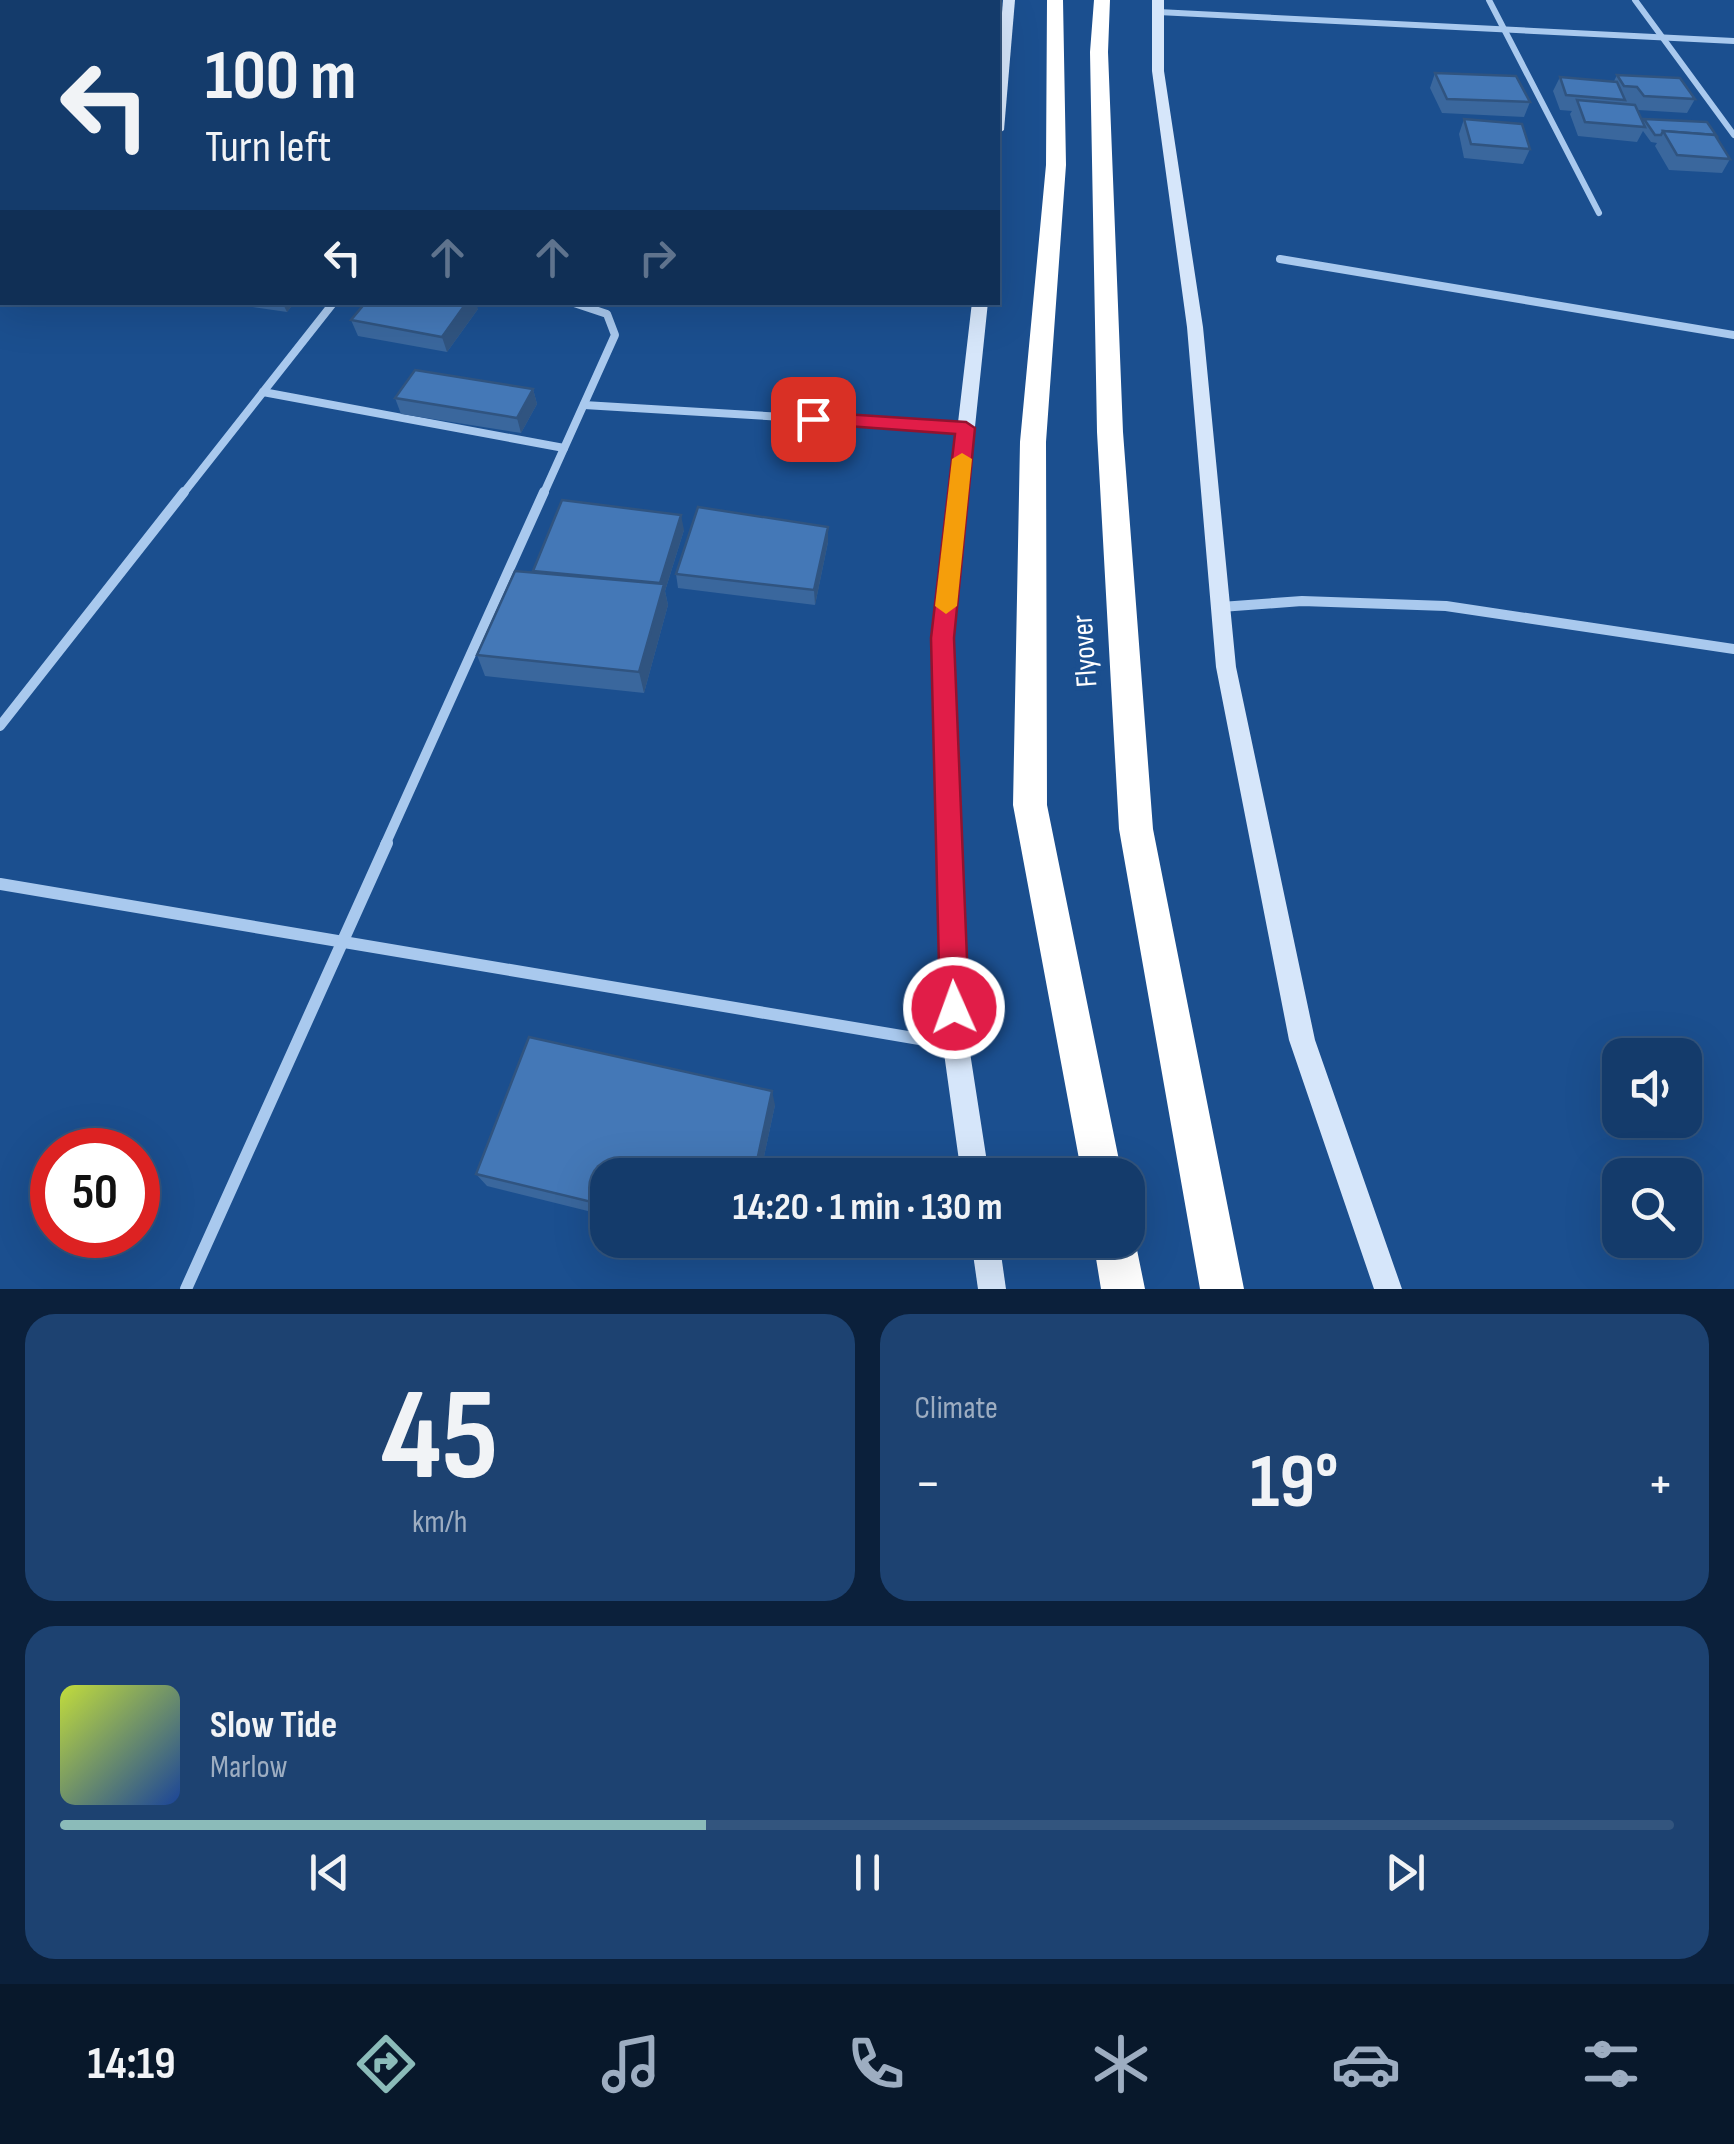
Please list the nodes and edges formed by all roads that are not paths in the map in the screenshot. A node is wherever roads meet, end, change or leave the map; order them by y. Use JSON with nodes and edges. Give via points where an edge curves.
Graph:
{"nodes":[{"id":1,"x":1008,"y":0,"type":"edge"},
{"id":2,"x":1055,"y":0,"type":"edge"},
{"id":3,"x":1102,"y":0,"type":"edge"},
{"id":4,"x":1490,"y":0,"type":"edge"},
{"id":5,"x":1635,"y":0,"type":"edge"},
{"id":6,"x":1158,"y":6,"type":"edge"},
{"id":7,"x":1506,"y":28,"type":"junction"},
{"id":8,"x":1661,"y":36,"type":"junction"},
{"id":9,"x":1734,"y":41,"type":"edge"},
{"id":10,"x":1000,"y":104,"type":"edge"},
{"id":11,"x":1734,"y":135,"type":"edge"},
{"id":12,"x":1599,"y":213,"type":"dead end"},
{"id":13,"x":1280,"y":259,"type":"dead end"},
{"id":14,"x":332,"y":305,"type":"edge"},
{"id":15,"x":584,"y":305,"type":"edge"},
{"id":16,"x":980,"y":305,"type":"edge"},
{"id":17,"x":1734,"y":335,"type":"edge"},
{"id":18,"x":263,"y":392,"type":"junction"},
{"id":19,"x":584,"y":405,"type":"junction"},
{"id":20,"x":966,"y":428,"type":"junction"},
{"id":21,"x":564,"y":448,"type":"junction"},
{"id":22,"x":1221,"y":607,"type":"junction"},
{"id":23,"x":1734,"y":649,"type":"edge"},
{"id":24,"x":0,"y":726,"type":"edge"},
{"id":25,"x":0,"y":884,"type":"edge"},
{"id":26,"x":341,"y":942,"type":"junction"},
{"id":27,"x":956,"y":1046,"type":"junction"},
{"id":28,"x":972,"y":1158,"type":"edge"},
{"id":29,"x":1099,"y":1158,"type":"edge"},
{"id":30,"x":988,"y":1258,"type":"edge"},
{"id":31,"x":1117,"y":1258,"type":"edge"},
{"id":32,"x":186,"y":1289,"type":"edge"},
{"id":33,"x":992,"y":1289,"type":"edge"},
{"id":34,"x":1123,"y":1289,"type":"edge"},
{"id":35,"x":1222,"y":1289,"type":"edge"},
{"id":36,"x":1388,"y":1289,"type":"edge"}],
"edges":[{"from":1,"to":10,"type":"main road"},
{"from":2,"to":29,"type":"highway","name":"Flyover","via":[[1056,165],[1033,442],[1030,805]]},
{"from":3,"to":35,"type":"highway","name":"Flyover","via":[[1110,432],[1136,829]]},
{"from":4,"to":7,"type":"street"},
{"from":5,"to":8,"type":"street"},
{"from":6,"to":7,"type":"street"},
{"from":6,"to":22,"type":"main road","via":[[1158,71],[1196,327]]},
{"from":7,"to":8,"type":"street"},
{"from":7,"to":12,"type":"street"},
{"from":8,"to":9,"type":"street"},
{"from":8,"to":11,"type":"street"},
{"from":13,"to":17,"type":"street"},
{"from":14,"to":18,"type":"street"},
{"from":15,"to":19,"type":"street","via":[[615,324]]},
{"from":16,"to":20,"type":"main road"},
{"from":18,"to":21,"type":"street"},
{"from":18,"to":24,"type":"street"},
{"from":19,"to":20,"type":"street"},
{"from":19,"to":21,"type":"street"},
{"from":20,"to":27,"type":"main road","via":[[942,638]]},
{"from":21,"to":26,"type":"street"},
{"from":22,"to":23,"type":"street","via":[[1302,600],[1446,606]]},
{"from":22,"to":36,"type":"main road","via":[[1226,667],[1302,1040]]},
{"from":25,"to":26,"type":"street"},
{"from":26,"to":27,"type":"street"},
{"from":26,"to":32,"type":"street"},
{"from":27,"to":28,"type":"main road"},
{"from":30,"to":33,"type":"main road"},
{"from":31,"to":34,"type":"highway"}]}
